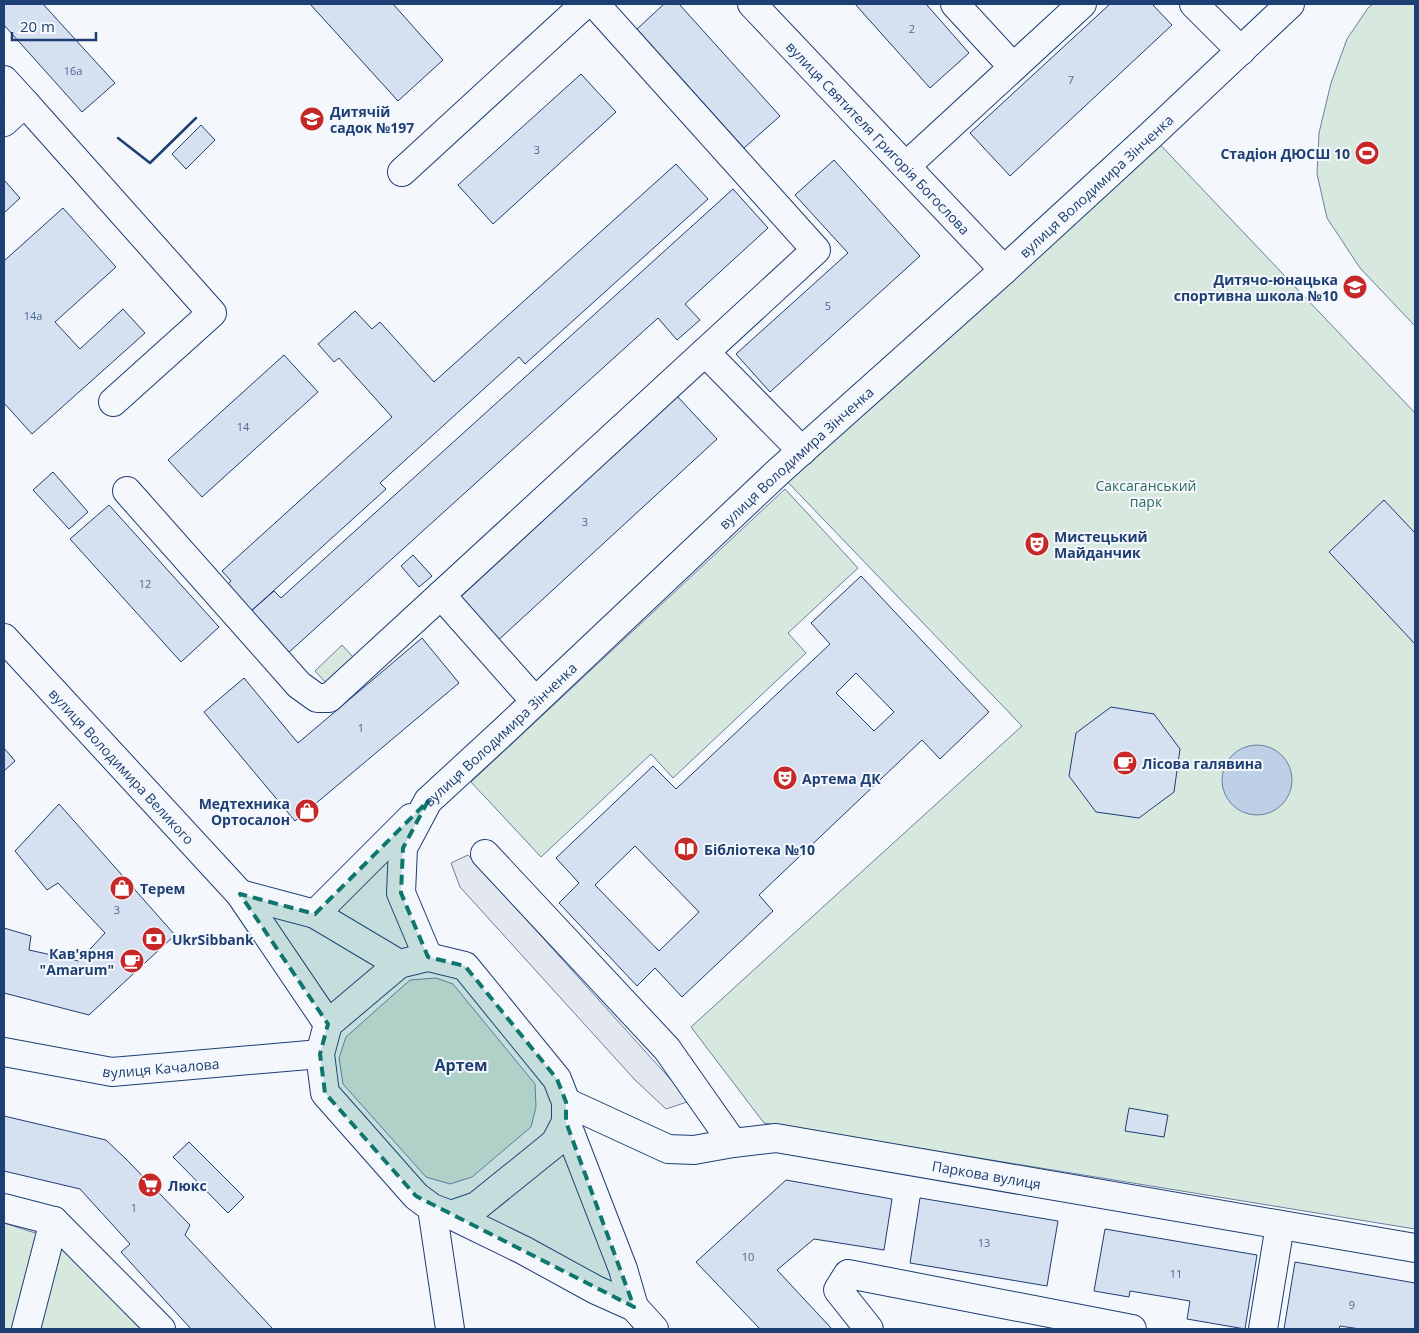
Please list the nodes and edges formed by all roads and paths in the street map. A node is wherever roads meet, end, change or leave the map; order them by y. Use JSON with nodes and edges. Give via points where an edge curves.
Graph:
{"nodes":[{"id":1,"x":585,"y":4,"type":"edge"},
{"id":2,"x":595,"y":4,"type":"edge"},
{"id":3,"x":752,"y":4,"type":"edge"},
{"id":4,"x":955,"y":4,"type":"edge"},
{"id":5,"x":1082,"y":4,"type":"edge"},
{"id":6,"x":1194,"y":4,"type":"edge"},
{"id":7,"x":1290,"y":4,"type":"edge"},
{"id":8,"x":1241,"y":51,"type":"junction"},
{"id":9,"x":1013,"y":67,"type":"junction"},
{"id":10,"x":4,"y":80,"type":"edge"},
{"id":11,"x":25,"y":103,"type":"junction"},
{"id":12,"x":4,"y":122,"type":"edge"},
{"id":13,"x":906,"y":166,"type":"junction"},
{"id":14,"x":402,"y":172,"type":"dead end"},
{"id":15,"x":1004,"y":270,"type":"junction"},
{"id":16,"x":705,"y":352,"type":"junction"},
{"id":17,"x":113,"y":402,"type":"dead end"},
{"id":18,"x":802,"y":451,"type":"junction"},
{"id":19,"x":127,"y":491,"type":"dead end"},
{"id":20,"x":441,"y":595,"type":"junction"},
{"id":21,"x":4,"y":638,"type":"edge"},
{"id":22,"x":535,"y":701,"type":"junction"},
{"id":23,"x":428,"y":801,"type":"junction"},
{"id":24,"x":485,"y":854,"type":"dead end"},
{"id":25,"x":240,"y":894,"type":"junction"},
{"id":26,"x":314,"y":914,"type":"junction"},
{"id":27,"x":428,"y":958,"type":"junction"},
{"id":28,"x":400,"y":964,"type":"junction"},
{"id":29,"x":328,"y":1024,"type":"junction"},
{"id":30,"x":4,"y":1052,"type":"edge"},
{"id":31,"x":320,"y":1054,"type":"junction"},
{"id":32,"x":566,"y":1112,"type":"junction"},
{"id":33,"x":733,"y":1143,"type":"junction"},
{"id":34,"x":4,"y":1208,"type":"edge"},
{"id":35,"x":442,"y":1211,"type":"junction"},
{"id":36,"x":54,"y":1221,"type":"junction"},
{"id":37,"x":1280,"y":1225,"type":"junction"},
{"id":38,"x":1415,"y":1248,"type":"edge"},
{"id":39,"x":634,"y":1307,"type":"junction"},
{"id":40,"x":26,"y":1329,"type":"edge"},
{"id":41,"x":161,"y":1329,"type":"edge"},
{"id":42,"x":450,"y":1329,"type":"edge"},
{"id":43,"x":654,"y":1329,"type":"edge"},
{"id":44,"x":869,"y":1329,"type":"edge"},
{"id":45,"x":1132,"y":1329,"type":"edge"},
{"id":46,"x":1263,"y":1329,"type":"edge"}],
"edges":[{"from":1,"to":14,"type":"main road"},
{"from":2,"to":16,"type":"main road","via":[[816,250]]},
{"from":3,"to":13,"type":"main road","name":"вулиця Святителя Григорія Богослова"},
{"from":4,"to":9,"type":"main road"},
{"from":5,"to":9,"type":"main road"},
{"from":6,"to":8,"type":"main road"},
{"from":7,"to":8,"type":"main road","name":"вулиця Володимира Зінченка"},
{"from":8,"to":15,"type":"main road","name":"вулиця Володимира Зінченка"},
{"from":9,"to":13,"type":"main road"},
{"from":10,"to":11,"type":"main road"},
{"from":11,"to":12,"type":"main road"},
{"from":11,"to":17,"type":"main road","via":[[212,313]]},
{"from":13,"to":15,"type":"main road","name":"вулиця Святителя Григорія Богослова"},
{"from":15,"to":18,"type":"main road","name":"вулиця Володимира Зінченка"},
{"from":16,"to":18,"type":"main road"},
{"from":16,"to":20,"type":"main road"},
{"from":18,"to":22,"type":"main road","name":"вулиця Володимира Зінченка"},
{"from":19,"to":20,"type":"main road","via":[[299,685],[317,698],[329,698]]},
{"from":20,"to":22,"type":"main road"},
{"from":21,"to":25,"type":"main road","name":"вулиця Володимира Великого"},
{"from":22,"to":23,"type":"main road","name":"вулиця Володимира Зінченка"},
{"from":23,"to":26,"type":"main road"},
{"from":23,"to":27,"type":"main road","name":"вулиця Володимира Зінченка","via":[[403,848],[401,893]]},
{"from":24,"to":33,"type":"main road","via":[[667,1049]]},
{"from":25,"to":26,"type":"main road"},
{"from":25,"to":29,"type":"main road","name":"вулиця Володимира Великого"},
{"from":26,"to":28,"type":"main road"},
{"from":27,"to":28,"type":"main road"},
{"from":27,"to":32,"type":"main road","via":[[465,966],[556,1079]]},
{"from":28,"to":29,"type":"main road"},
{"from":29,"to":31,"type":"main road"},
{"from":30,"to":31,"type":"main road","name":"вулиця Качалова","via":[[112,1072]]},
{"from":31,"to":35,"type":"main road","via":[[325,1093],[416,1196]]},
{"from":32,"to":33,"type":"main road","name":"Паркова вулиця","via":[[668,1149],[694,1150]]},
{"from":32,"to":35,"type":"main road","via":[[555,1143],[477,1206]]},
{"from":32,"to":39,"type":"main road"},
{"from":33,"to":37,"type":"main road","name":"Паркова вулиця","via":[[776,1138]]},
{"from":34,"to":36,"type":"main road"},
{"from":35,"to":39,"type":"main road"},
{"from":35,"to":42,"type":"main road"},
{"from":36,"to":40,"type":"main road"},
{"from":36,"to":41,"type":"main road"},
{"from":37,"to":38,"type":"main road","name":"Паркова вулиця"},
{"from":37,"to":46,"type":"main road"},
{"from":39,"to":43,"type":"main road"},
{"from":44,"to":45,"type":"main road","via":[[838,1290],[848,1274]]}]}
